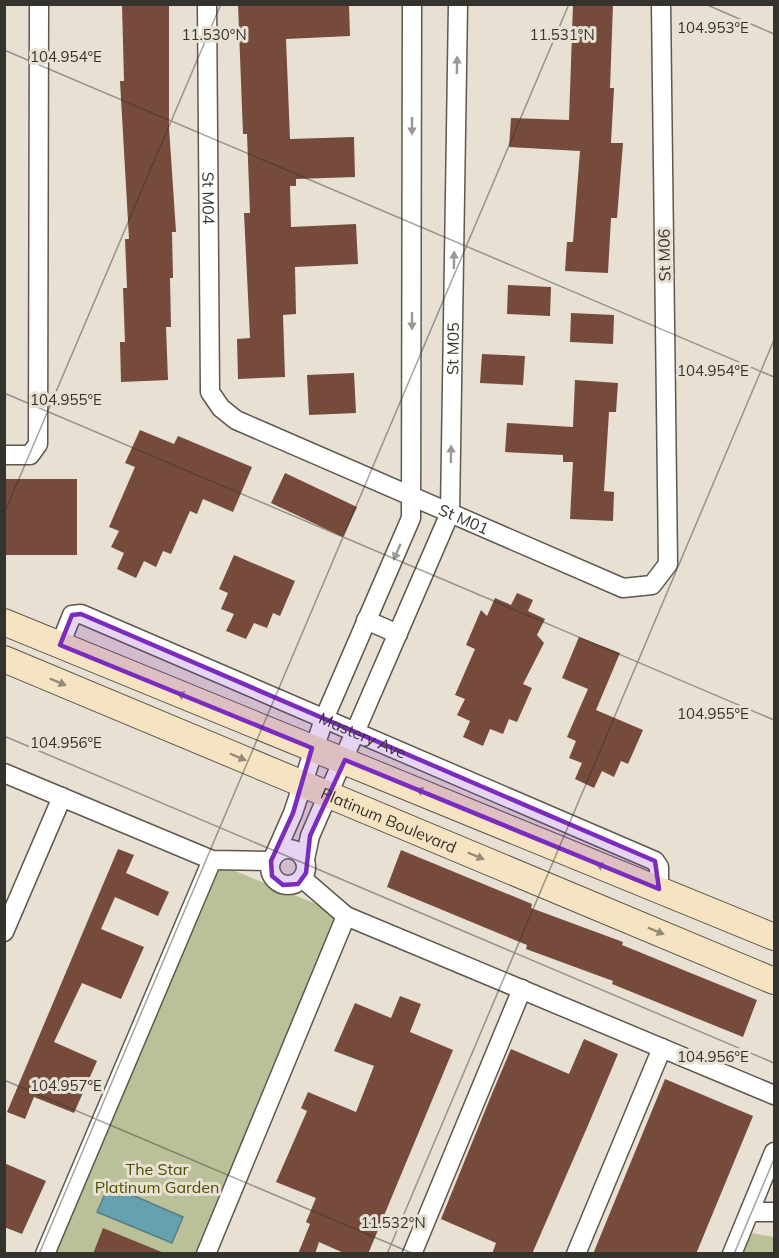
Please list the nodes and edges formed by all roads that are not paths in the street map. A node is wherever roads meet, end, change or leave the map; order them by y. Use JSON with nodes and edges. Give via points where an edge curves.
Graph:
{"nodes":[{"id":1,"x":39,"y":4,"type":"edge"},
{"id":2,"x":207,"y":4,"type":"edge"},
{"id":3,"x":412,"y":4,"type":"edge"},
{"id":4,"x":458,"y":4,"type":"edge"},
{"id":5,"x":660,"y":4,"type":"edge"},
{"id":6,"x":210,"y":392,"type":"joint"},
{"id":7,"x":4,"y":455,"type":"edge"},
{"id":8,"x":412,"y":496,"type":"junction"},
{"id":9,"x":667,"y":506,"type":"joint"},
{"id":10,"x":450,"y":513,"type":"junction"},
{"id":11,"x":366,"y":620,"type":"junction"},
{"id":12,"x":4,"y":622,"type":"edge"},
{"id":13,"x":398,"y":634,"type":"junction"},
{"id":14,"x":60,"y":645,"type":"junction"},
{"id":15,"x":4,"y":659,"type":"edge"},
{"id":16,"x":324,"y":719,"type":"junction"},
{"id":17,"x":355,"y":732,"type":"junction"},
{"id":18,"x":312,"y":748,"type":"junction"},
{"id":19,"x":345,"y":760,"type":"junction"},
{"id":20,"x":4,"y":773,"type":"edge"},
{"id":21,"x":302,"y":783,"type":"junction"},
{"id":22,"x":328,"y":794,"type":"junction"},
{"id":23,"x":62,"y":797,"type":"junction"},
{"id":24,"x":273,"y":858,"type":"junction"},
{"id":25,"x":305,"y":859,"type":"junction"},
{"id":26,"x":212,"y":860,"type":"junction"},
{"id":27,"x":303,"y":879,"type":"junction"},
{"id":28,"x":660,"y":889,"type":"junction"},
{"id":29,"x":346,"y":916,"type":"junction"},
{"id":30,"x":4,"y":932,"type":"edge"},
{"id":31,"x":774,"y":937,"type":"edge"},
{"id":32,"x":774,"y":981,"type":"edge"},
{"id":33,"x":522,"y":989,"type":"junction"},
{"id":34,"x":662,"y":1048,"type":"junction"},
{"id":35,"x":774,"y":1095,"type":"edge"},
{"id":36,"x":774,"y":1152,"type":"edge"},
{"id":37,"x":750,"y":1212,"type":"junction"},
{"id":38,"x":774,"y":1212,"type":"edge"},
{"id":39,"x":45,"y":1254,"type":"edge"},
{"id":40,"x":206,"y":1254,"type":"edge"},
{"id":41,"x":412,"y":1254,"type":"edge"},
{"id":42,"x":576,"y":1254,"type":"edge"},
{"id":43,"x":732,"y":1254,"type":"edge"}],
"edges":[{"from":1,"to":7,"type":"street","via":[[38,444],[30,455]]},
{"from":2,"to":6,"type":"street","name":"St M04"},
{"from":3,"to":8,"type":"street","one_way":true},
{"from":10,"to":4,"type":"street","name":"St M05","one_way":true},
{"from":5,"to":9,"type":"street","name":"St M06"},
{"from":6,"to":8,"type":"street","name":"St M01","via":[[236,420]]},
{"from":8,"to":10,"type":"street","name":"St M01"},
{"from":8,"to":11,"type":"street","one_way":true,"via":[[411,518]]},
{"from":9,"to":10,"type":"street","name":"St M01","via":[[668,564],[652,585],[623,588]]},
{"from":10,"to":13,"type":"street","name":"St M05"},
{"from":11,"to":13,"type":"street"},
{"from":11,"to":16,"type":"street"},
{"from":12,"to":14,"type":"street"},
{"from":13,"to":17,"type":"street","name":"St M05"},
{"from":14,"to":16,"type":"street","name":"Mastery Ave","via":[[72,615],[81,614]]},
{"from":18,"to":14,"type":"street","one_way":true},
{"from":15,"to":21,"type":"street","name":"Platinum Boulevard","one_way":true},
{"from":16,"to":17,"type":"street","name":"Mastery Ave"},
{"from":16,"to":18,"type":"street"},
{"from":17,"to":19,"type":"street","name":"St M05"},
{"from":17,"to":28,"type":"street","name":"Mastery Ave","via":[[655,861]]},
{"from":18,"to":19,"type":"street"},
{"from":18,"to":21,"type":"street"},
{"from":19,"to":22,"type":"street","name":"St M05"},
{"from":28,"to":19,"type":"street","one_way":true},
{"from":20,"to":23,"type":"street"},
{"from":21,"to":22,"type":"street","name":"Platinum Boulevard"},
{"from":21,"to":24,"type":"street"},
{"from":22,"to":25,"type":"street","name":"St M05"},
{"from":22,"to":32,"type":"street","name":"Platinum Boulevard","one_way":true},
{"from":23,"to":26,"type":"street"},
{"from":23,"to":30,"type":"street"},
{"from":24,"to":25,"type":"street","via":[[288,849],[301,853]]},
{"from":24,"to":26,"type":"street"},
{"from":24,"to":27,"type":"street","via":[[270,869],[277,882],[291,886]]},
{"from":25,"to":27,"type":"street"},
{"from":26,"to":39,"type":"street"},
{"from":27,"to":29,"type":"street"},
{"from":28,"to":31,"type":"street"},
{"from":29,"to":33,"type":"street"},
{"from":29,"to":40,"type":"street"},
{"from":33,"to":34,"type":"street"},
{"from":33,"to":41,"type":"street"},
{"from":34,"to":35,"type":"street"},
{"from":34,"to":42,"type":"street"},
{"from":36,"to":37,"type":"street"},
{"from":37,"to":38,"type":"street"},
{"from":37,"to":43,"type":"street"}]}
